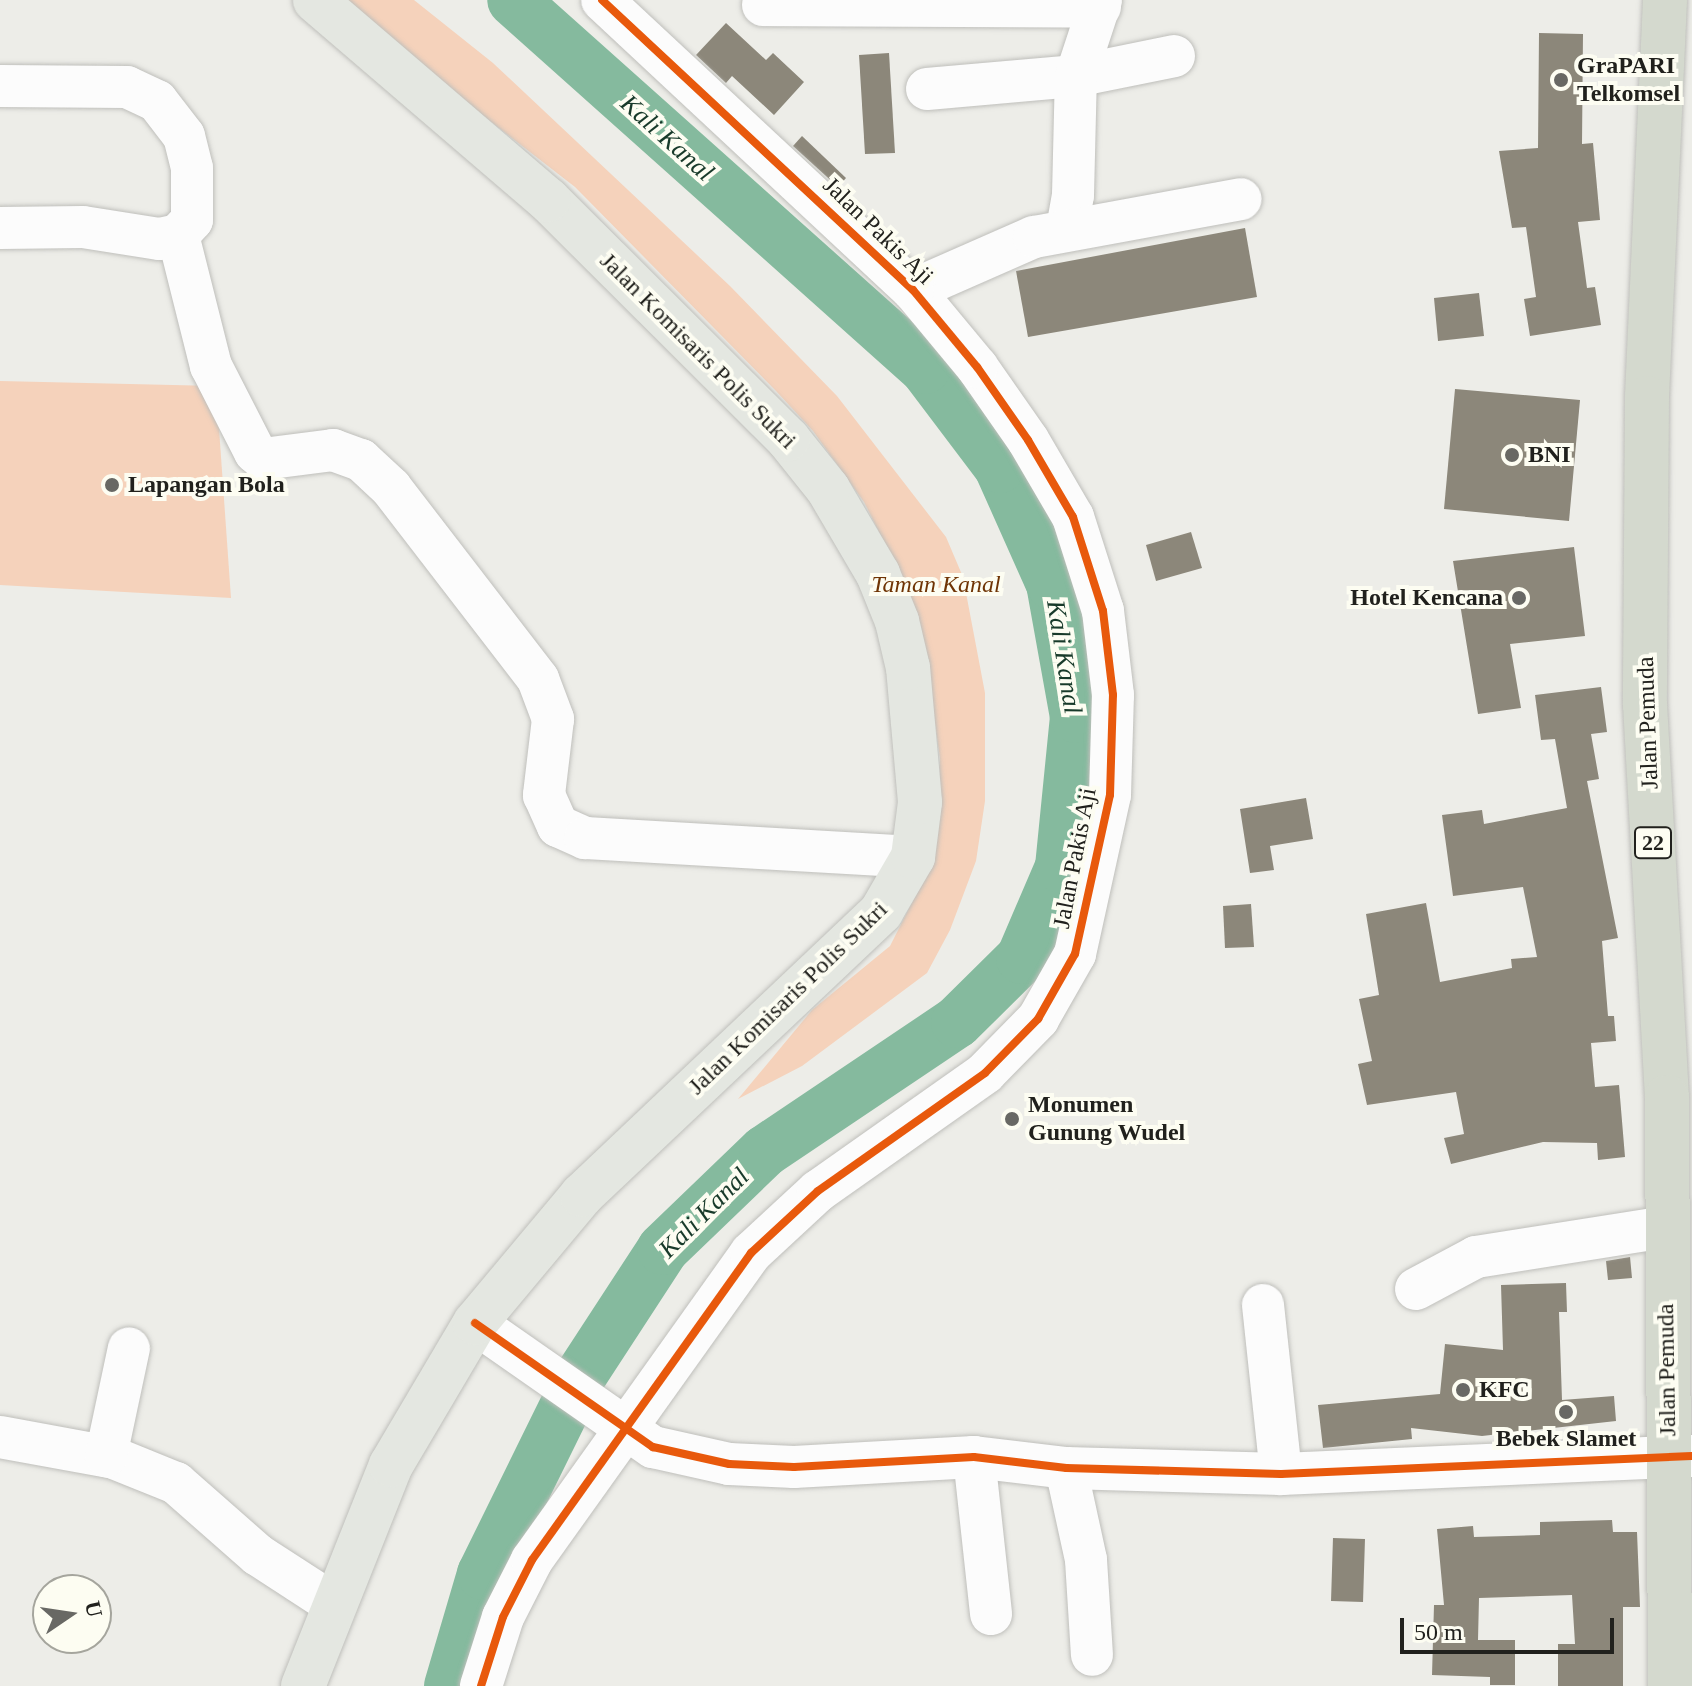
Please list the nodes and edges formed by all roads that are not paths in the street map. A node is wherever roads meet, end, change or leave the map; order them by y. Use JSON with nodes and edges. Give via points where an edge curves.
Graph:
{"nodes":[{"id":1,"x":315,"y":0,"type":"edge"},
{"id":2,"x":602,"y":0,"type":"edge"},
{"id":3,"x":1665,"y":0,"type":"edge"},
{"id":4,"x":1101,"y":3,"type":"edge"},
{"id":5,"x":763,"y":5,"type":"dead end"},
{"id":6,"x":1174,"y":56,"type":"dead end"},
{"id":7,"x":1076,"y":76,"type":"junction"},
{"id":8,"x":0,"y":86,"type":"edge"},
{"id":9,"x":927,"y":89,"type":"dead end"},
{"id":10,"x":1241,"y":199,"type":"dead end"},
{"id":11,"x":0,"y":228,"type":"edge"},
{"id":12,"x":1067,"y":229,"type":"junction"},
{"id":13,"x":178,"y":235,"type":"junction"},
{"id":14,"x":913,"y":290,"type":"junction"},
{"id":15,"x":913,"y":857,"type":"junction"},
{"id":16,"x":1680,"y":1096,"type":"edge"},
{"id":17,"x":1665,"y":1227,"type":"junction"},
{"id":18,"x":1416,"y":1289,"type":"dead end"},
{"id":19,"x":1263,"y":1305,"type":"dead end"},
{"id":20,"x":487,"y":1330,"type":"junction"},
{"id":21,"x":129,"y":1348,"type":"dead end"},
{"id":22,"x":616,"y":1420,"type":"junction"},
{"id":23,"x":0,"y":1437,"type":"edge"},
{"id":24,"x":106,"y":1456,"type":"junction"},
{"id":25,"x":974,"y":1457,"type":"junction"},
{"id":26,"x":1680,"y":1457,"type":"edge"},
{"id":27,"x":1066,"y":1468,"type":"junction"},
{"id":28,"x":1281,"y":1474,"type":"junction"},
{"id":29,"x":332,"y":1603,"type":"junction"},
{"id":30,"x":991,"y":1614,"type":"dead end"},
{"id":31,"x":1092,"y":1655,"type":"dead end"},
{"id":32,"x":303,"y":1686,"type":"edge"},
{"id":33,"x":481,"y":1686,"type":"edge"},
{"id":34,"x":1670,"y":1686,"type":"edge"}],
"edges":[{"from":1,"to":15,"type":"main road","name":"Jalan Komisaris Polis Sukri","via":[[548,200],[788,439],[828,489],[878,574],[908,668],[920,802]]},
{"from":2,"to":14,"type":"street","name":"Jalan Pakis Aji"},
{"from":3,"to":16,"type":"highway","name":"Jalan Pemuda","number":"22","via":[[1647,398],[1645,704]]},
{"from":4,"to":5,"type":"street"},
{"from":4,"to":7,"type":"street"},
{"from":6,"to":7,"type":"street"},
{"from":7,"to":9,"type":"street"},
{"from":7,"to":12,"type":"street"},
{"from":8,"to":13,"type":"street","via":[[127,87],[157,101],[174,117],[192,168],[192,220]]},
{"from":10,"to":12,"type":"street"},
{"from":11,"to":13,"type":"street","via":[[83,227],[159,239]]},
{"from":12,"to":14,"type":"street","via":[[998,249]]},
{"from":13,"to":15,"type":"street","via":[[211,366],[255,452],[263,459],[333,450],[361,460],[391,488],[538,679],[553,719],[544,795],[558,826],[585,838]]},
{"from":14,"to":22,"type":"street","name":"Jalan Pakis Aji","via":[[977,367],[1062,496],[1103,611],[1113,695],[1110,795],[1088,913],[1058,988],[1015,1046],[818,1191],[751,1253]]},
{"from":15,"to":20,"type":"main road","name":"Jalan Komisaris Polis Sukri","via":[[881,912],[582,1195]]},
{"from":16,"to":17,"type":"highway","name":"Jalan Pemuda","number":"22"},
{"from":17,"to":18,"type":"street","via":[[1476,1257]]},
{"from":17,"to":26,"type":"highway","name":"Jalan Pemuda","number":"22"},
{"from":19,"to":28,"type":"street"},
{"from":20,"to":22,"type":"street"},
{"from":20,"to":29,"type":"main road","name":"Jalan Komisaris Polis Sukri","via":[[391,1465]]},
{"from":21,"to":24,"type":"street"},
{"from":22,"to":25,"type":"street","via":[[653,1447],[729,1464],[794,1467]]},
{"from":22,"to":33,"type":"street","name":"Jalan Pakis Aji","via":[[503,1617]]},
{"from":23,"to":24,"type":"street"},
{"from":24,"to":29,"type":"street","via":[[176,1483],[266,1562]]},
{"from":25,"to":27,"type":"street"},
{"from":25,"to":30,"type":"street"},
{"from":26,"to":28,"type":"street"},
{"from":26,"to":34,"type":"highway","name":"Jalan Pemuda","number":"22"},
{"from":27,"to":28,"type":"street"},
{"from":27,"to":31,"type":"street","via":[[1086,1560]]},
{"from":29,"to":32,"type":"main road","name":"Jalan Komisaris Polis Sukri"}]}
